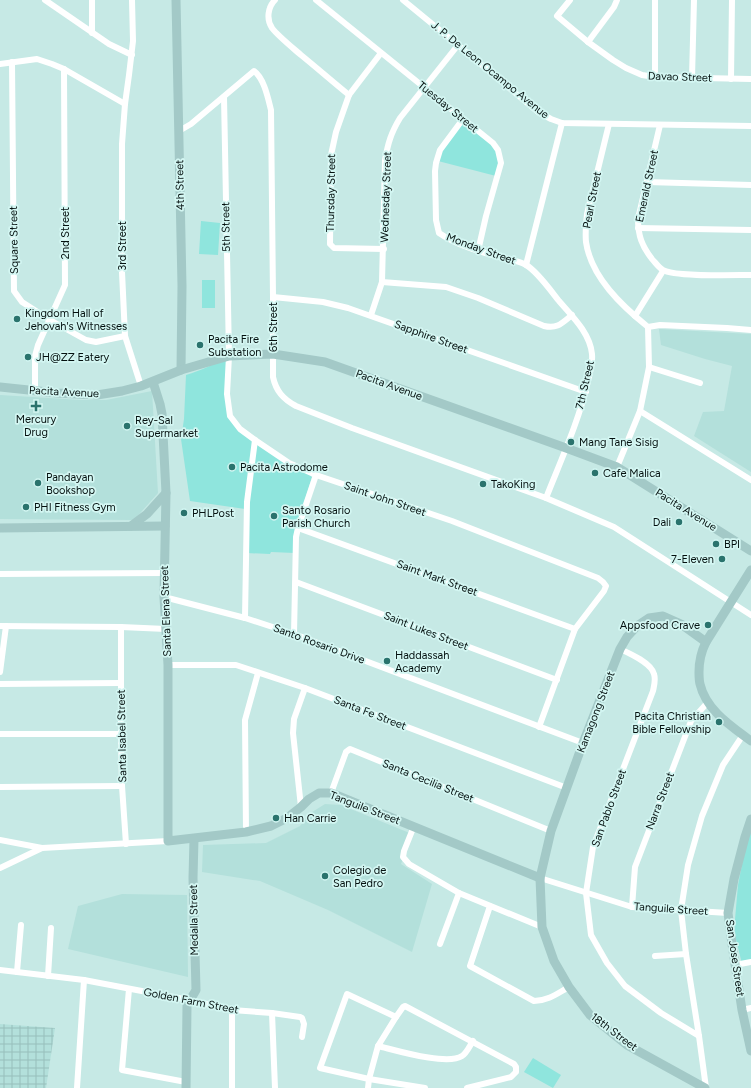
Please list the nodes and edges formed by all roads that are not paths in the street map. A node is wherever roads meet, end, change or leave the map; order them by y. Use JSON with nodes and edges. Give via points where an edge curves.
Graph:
{"nodes":[{"id":1,"x":45,"y":0,"type":"edge"},
{"id":2,"x":92,"y":0,"type":"edge"},
{"id":3,"x":132,"y":0,"type":"edge"},
{"id":4,"x":176,"y":0,"type":"edge"},
{"id":5,"x":275,"y":0,"type":"edge"},
{"id":6,"x":316,"y":0,"type":"edge"},
{"id":7,"x":403,"y":0,"type":"edge"},
{"id":8,"x":570,"y":0,"type":"edge"},
{"id":9,"x":617,"y":0,"type":"edge"},
{"id":10,"x":655,"y":0,"type":"edge"},
{"id":11,"x":694,"y":0,"type":"edge"},
{"id":12,"x":732,"y":0,"type":"edge"},
{"id":13,"x":52,"y":2,"type":"edge"},
{"id":14,"x":92,"y":33,"type":"junction"},
{"id":15,"x":588,"y":42,"type":"junction"},
{"id":16,"x":458,"y":45,"type":"junction"},
{"id":17,"x":381,"y":53,"type":"junction"},
{"id":18,"x":132,"y":55,"type":"junction"},
{"id":19,"x":12,"y":62,"type":"junction"},
{"id":20,"x":0,"y":64,"type":"edge"},
{"id":21,"x":64,"y":69,"type":"junction"},
{"id":22,"x":655,"y":77,"type":"junction"},
{"id":23,"x":692,"y":78,"type":"junction"},
{"id":24,"x":751,"y":78,"type":"edge"},
{"id":25,"x":732,"y":79,"type":"junction"},
{"id":26,"x":424,"y":88,"type":"junction"},
{"id":27,"x":349,"y":95,"type":"junction"},
{"id":28,"x":224,"y":97,"type":"junction"},
{"id":29,"x":125,"y":104,"type":"junction"},
{"id":30,"x":463,"y":119,"type":"junction"},
{"id":31,"x":562,"y":123,"type":"junction"},
{"id":32,"x":609,"y":124,"type":"junction"},
{"id":33,"x":660,"y":125,"type":"junction"},
{"id":34,"x":751,"y":126,"type":"edge"},
{"id":35,"x":179,"y":131,"type":"junction"},
{"id":36,"x":647,"y":182,"type":"junction"},
{"id":37,"x":751,"y":185,"type":"edge"},
{"id":38,"x":638,"y":228,"type":"junction"},
{"id":39,"x":751,"y":230,"type":"edge"},
{"id":40,"x":384,"y":249,"type":"junction"},
{"id":41,"x":478,"y":251,"type":"junction"},
{"id":42,"x":526,"y":265,"type":"junction"},
{"id":43,"x":663,"y":271,"type":"junction"},
{"id":44,"x":751,"y":275,"type":"edge"},
{"id":45,"x":382,"y":282,"type":"junction"},
{"id":46,"x":273,"y":297,"type":"junction"},
{"id":47,"x":572,"y":315,"type":"junction"},
{"id":48,"x":371,"y":316,"type":"junction"},
{"id":49,"x":635,"y":316,"type":"junction"},
{"id":50,"x":50,"y":320,"type":"junction"},
{"id":51,"x":648,"y":327,"type":"junction"},
{"id":52,"x":751,"y":330,"type":"edge"},
{"id":53,"x":125,"y":336,"type":"junction"},
{"id":54,"x":273,"y":354,"type":"junction"},
{"id":55,"x":229,"y":356,"type":"junction"},
{"id":56,"x":649,"y":367,"type":"junction"},
{"id":57,"x":181,"y":370,"type":"junction"},
{"id":58,"x":152,"y":382,"type":"junction"},
{"id":59,"x":700,"y":383,"type":"dead end"},
{"id":60,"x":141,"y":386,"type":"junction"},
{"id":61,"x":0,"y":387,"type":"edge"},
{"id":62,"x":35,"y":391,"type":"junction"},
{"id":63,"x":586,"y":392,"type":"junction"},
{"id":64,"x":640,"y":411,"type":"junction"},
{"id":65,"x":254,"y":440,"type":"junction"},
{"id":66,"x":566,"y":448,"type":"junction"},
{"id":67,"x":617,"y":467,"type":"junction"},
{"id":68,"x":316,"y":475,"type":"junction"},
{"id":69,"x":751,"y":480,"type":"edge"},
{"id":70,"x":166,"y":493,"type":"junction"},
{"id":71,"x":546,"y":498,"type":"junction"},
{"id":72,"x":131,"y":526,"type":"junction"},
{"id":73,"x":165,"y":526,"type":"junction"},
{"id":74,"x":0,"y":528,"type":"edge"},
{"id":75,"x":298,"y":528,"type":"junction"},
{"id":76,"x":751,"y":551,"type":"edge"},
{"id":77,"x":751,"y":570,"type":"edge"},
{"id":78,"x":164,"y":573,"type":"junction"},
{"id":79,"x":0,"y":574,"type":"edge"},
{"id":80,"x":296,"y":582,"type":"junction"},
{"id":81,"x":164,"y":597,"type":"junction"},
{"id":82,"x":730,"y":602,"type":"junction"},
{"id":83,"x":751,"y":615,"type":"edge"},
{"id":84,"x":244,"y":618,"type":"junction"},
{"id":85,"x":3,"y":626,"type":"edge"},
{"id":86,"x":121,"y":627,"type":"junction"},
{"id":87,"x":166,"y":629,"type":"junction"},
{"id":88,"x":575,"y":629,"type":"junction"},
{"id":89,"x":294,"y":634,"type":"junction"},
{"id":90,"x":706,"y":642,"type":"junction"},
{"id":91,"x":620,"y":649,"type":"junction"},
{"id":92,"x":168,"y":665,"type":"junction"},
{"id":93,"x":0,"y":672,"type":"edge"},
{"id":94,"x":258,"y":673,"type":"junction"},
{"id":95,"x":557,"y":680,"type":"junction"},
{"id":96,"x":121,"y":683,"type":"junction"},
{"id":97,"x":0,"y":684,"type":"edge"},
{"id":98,"x":304,"y":688,"type":"junction"},
{"id":99,"x":708,"y":702,"type":"junction"},
{"id":100,"x":539,"y":727,"type":"junction"},
{"id":101,"x":0,"y":734,"type":"edge"},
{"id":102,"x":121,"y":734,"type":"junction"},
{"id":103,"x":743,"y":735,"type":"junction"},
{"id":104,"x":751,"y":741,"type":"edge"},
{"id":105,"x":583,"y":743,"type":"junction"},
{"id":106,"x":122,"y":786,"type":"junction"},
{"id":107,"x":0,"y":787,"type":"edge"},
{"id":108,"x":567,"y":788,"type":"junction"},
{"id":109,"x":331,"y":793,"type":"junction"},
{"id":110,"x":301,"y":807,"type":"junction"},
{"id":111,"x":751,"y":820,"type":"edge"},
{"id":112,"x":414,"y":826,"type":"junction"},
{"id":113,"x":551,"y":831,"type":"junction"},
{"id":114,"x":246,"y":832,"type":"junction"},
{"id":115,"x":194,"y":839,"type":"junction"},
{"id":116,"x":0,"y":840,"type":"edge"},
{"id":117,"x":168,"y":841,"type":"junction"},
{"id":118,"x":126,"y":844,"type":"junction"},
{"id":119,"x":42,"y":848,"type":"junction"},
{"id":120,"x":0,"y":868,"type":"edge"},
{"id":121,"x":540,"y":878,"type":"junction"},
{"id":122,"x":459,"y":893,"type":"junction"},
{"id":123,"x":586,"y":893,"type":"junction"},
{"id":124,"x":490,"y":906,"type":"junction"},
{"id":125,"x":632,"y":907,"type":"junction"},
{"id":126,"x":681,"y":910,"type":"junction"},
{"id":127,"x":728,"y":913,"type":"junction"},
{"id":128,"x":21,"y":925,"type":"dead end"},
{"id":129,"x":542,"y":927,"type":"junction"},
{"id":130,"x":51,"y":928,"type":"dead end"},
{"id":131,"x":440,"y":944,"type":"dead end"},
{"id":132,"x":686,"y":954,"type":"junction"},
{"id":133,"x":655,"y":956,"type":"dead end"},
{"id":134,"x":751,"y":962,"type":"edge"},
{"id":135,"x":735,"y":966,"type":"junction"},
{"id":136,"x":0,"y":970,"type":"edge"},
{"id":137,"x":16,"y":972,"type":"junction"},
{"id":138,"x":48,"y":976,"type":"junction"},
{"id":139,"x":84,"y":980,"type":"junction"},
{"id":140,"x":569,"y":987,"type":"junction"},
{"id":141,"x":129,"y":989,"type":"junction"},
{"id":142,"x":189,"y":1000,"type":"junction"},
{"id":143,"x":746,"y":1009,"type":"edge"},
{"id":144,"x":232,"y":1010,"type":"junction"},
{"id":145,"x":272,"y":1013,"type":"junction"},
{"id":146,"x":396,"y":1017,"type":"junction"},
{"id":147,"x":700,"y":1036,"type":"junction"},
{"id":148,"x":302,"y":1037,"type":"dead end"},
{"id":149,"x":473,"y":1041,"type":"junction"},
{"id":150,"x":378,"y":1046,"type":"junction"},
{"id":151,"x":751,"y":1051,"type":"edge"},
{"id":152,"x":369,"y":1079,"type":"junction"},
{"id":153,"x":186,"y":1085,"type":"edge"},
{"id":154,"x":77,"y":1088,"type":"edge"},
{"id":155,"x":232,"y":1088,"type":"edge"},
{"id":156,"x":275,"y":1088,"type":"edge"},
{"id":157,"x":368,"y":1088,"type":"edge"},
{"id":158,"x":425,"y":1088,"type":"edge"},
{"id":159,"x":466,"y":1088,"type":"edge"},
{"id":160,"x":706,"y":1088,"type":"edge"}],
"edges":[{"from":1,"to":13,"type":"street"},
{"from":2,"to":14,"type":"street"},
{"from":3,"to":18,"type":"street","name":"3rd Street"},
{"from":4,"to":35,"type":"street","name":"4th Street"},
{"from":5,"to":27,"type":"street","via":[[271,4],[268,19],[272,28]]},
{"from":6,"to":17,"type":"street","name":"Tuesday Street"},
{"from":7,"to":16,"type":"street","name":"J. P. De Leon Ocampo Avenue"},
{"from":8,"to":15,"type":"street","name":"Davao Street","via":[[557,16]]},
{"from":9,"to":15,"type":"street"},
{"from":10,"to":22,"type":"street"},
{"from":11,"to":23,"type":"street"},
{"from":12,"to":25,"type":"street"},
{"from":13,"to":14,"type":"street"},
{"from":14,"to":18,"type":"street"},
{"from":15,"to":22,"type":"street","name":"Davao Street","via":[[626,68]]},
{"from":16,"to":26,"type":"street","name":"Wednesday Street"},
{"from":16,"to":31,"type":"street","name":"J. P. De Leon Ocampo Avenue","via":[[538,112]]},
{"from":17,"to":26,"type":"street","name":"Tuesday Street"},
{"from":17,"to":27,"type":"street","name":"Thursday Street"},
{"from":18,"to":29,"type":"street","name":"3rd Street"},
{"from":19,"to":20,"type":"street"},
{"from":19,"to":21,"type":"street","via":[[37,60]]},
{"from":19,"to":50,"type":"street","name":"Square Street","via":[[14,291],[22,302]]},
{"from":21,"to":29,"type":"street"},
{"from":21,"to":50,"type":"street","name":"2nd Street","via":[[65,285]]},
{"from":22,"to":23,"type":"street","name":"Davao Street"},
{"from":23,"to":25,"type":"street","name":"Davao Street"},
{"from":24,"to":25,"type":"street","name":"Davao Street"},
{"from":26,"to":30,"type":"street","name":"Tuesday Street"},
{"from":26,"to":40,"type":"street","name":"Wednesday Street","via":[[400,118],[388,143],[385,160]]},
{"from":27,"to":40,"type":"street","name":"Thursday Street","via":[[331,155],[330,244],[334,248]]},
{"from":28,"to":35,"type":"street","name":"6th Street"},
{"from":28,"to":46,"type":"street","name":"6th Street","via":[[254,72],[258,75],[268,97],[271,110]]},
{"from":28,"to":55,"type":"street","name":"5th Street"},
{"from":29,"to":53,"type":"street","name":"3rd Street","via":[[122,144]]},
{"from":30,"to":41,"type":"street","name":"Tuesday Street","via":[[493,143],[498,150],[501,164]]},
{"from":30,"to":41,"type":"street","name":"Monday Street","via":[[440,150],[436,163],[436,228],[438,233],[448,240]]},
{"from":31,"to":32,"type":"street","name":"J. P. De Leon Ocampo Avenue"},
{"from":31,"to":42,"type":"street"},
{"from":32,"to":33,"type":"street","name":"J. P. De Leon Ocampo Avenue"},
{"from":32,"to":49,"type":"street","name":"Pearl Street","via":[[587,214],[586,242],[597,273],[613,295]]},
{"from":33,"to":34,"type":"street","name":"J. P. De Leon Ocampo Avenue"},
{"from":33,"to":36,"type":"street","name":"Emerald Street"},
{"from":35,"to":57,"type":"street","name":"4th Street"},
{"from":36,"to":37,"type":"street"},
{"from":36,"to":38,"type":"street","name":"Emerald Street"},
{"from":38,"to":39,"type":"street"},
{"from":38,"to":43,"type":"street","name":"Emerald Street","via":[[645,249]]},
{"from":40,"to":45,"type":"street","name":"Wednesday Street"},
{"from":41,"to":42,"type":"street","name":"Monday Street"},
{"from":42,"to":47,"type":"street","name":"7th Street"},
{"from":43,"to":44,"type":"street","via":[[680,274]]},
{"from":43,"to":49,"type":"street"},
{"from":45,"to":47,"type":"street","via":[[446,288],[552,328],[559,326]]},
{"from":45,"to":48,"type":"street","name":"Wednesday Street"},
{"from":46,"to":48,"type":"street","name":"Sapphire Street","via":[[324,302]]},
{"from":46,"to":54,"type":"street","name":"6th Street"},
{"from":47,"to":63,"type":"street","name":"7th Street","via":[[590,344],[592,354]]},
{"from":48,"to":63,"type":"street","name":"Sapphire Street"},
{"from":49,"to":51,"type":"street","name":"Pearl Street"},
{"from":50,"to":53,"type":"street","name":"Square Street","via":[[86,340],[96,342]]},
{"from":50,"to":62,"type":"street","name":"2nd Street","via":[[35,356]]},
{"from":51,"to":52,"type":"street","via":[[660,325]]},
{"from":51,"to":56,"type":"street"},
{"from":53,"to":60,"type":"street","name":"3rd Street"},
{"from":54,"to":55,"type":"street","name":"Pacita Avenue"},
{"from":54,"to":66,"type":"street","name":"Pacita Avenue","via":[[325,362]]},
{"from":54,"to":71,"type":"street","name":"6th Street","via":[[275,386],[287,402]]},
{"from":55,"to":57,"type":"street","name":"Pacita Avenue"},
{"from":55,"to":65,"type":"street","name":"Saint John Street","via":[[227,394],[230,416],[240,429]]},
{"from":56,"to":59,"type":"street"},
{"from":56,"to":64,"type":"street"},
{"from":57,"to":58,"type":"street","name":"Pacita Avenue"},
{"from":58,"to":60,"type":"street","name":"Pacita Avenue"},
{"from":58,"to":70,"type":"street","name":"Santa Elena Street","via":[[162,414]]},
{"from":60,"to":62,"type":"street","name":"Pacita Avenue","via":[[96,395]]},
{"from":61,"to":62,"type":"street","name":"Pacita Avenue"},
{"from":63,"to":66,"type":"street","name":"7th Street"},
{"from":64,"to":67,"type":"street"},
{"from":64,"to":69,"type":"street"},
{"from":65,"to":68,"type":"street","name":"Saint John Street","via":[[289,463]]},
{"from":65,"to":84,"type":"street","via":[[247,502]]},
{"from":66,"to":67,"type":"street","name":"Pacita Avenue"},
{"from":66,"to":71,"type":"street","name":"7th Street"},
{"from":67,"to":76,"type":"street","name":"Pacita Avenue"},
{"from":68,"to":75,"type":"street"},
{"from":68,"to":88,"type":"street","name":"Saint John Street","via":[[452,521],[598,578],[606,586],[604,591]]},
{"from":70,"to":72,"type":"street","via":[[147,514]]},
{"from":70,"to":73,"type":"street","name":"Santa Elena Street"},
{"from":71,"to":82,"type":"street","name":"6th Street","via":[[614,527]]},
{"from":72,"to":73,"type":"street"},
{"from":72,"to":74,"type":"street"},
{"from":73,"to":78,"type":"street","name":"Santa Elena Street"},
{"from":75,"to":80,"type":"street"},
{"from":75,"to":88,"type":"street","name":"Saint Mark Street"},
{"from":77,"to":82,"type":"street"},
{"from":78,"to":79,"type":"street"},
{"from":78,"to":81,"type":"street","name":"Santa Elena Street"},
{"from":80,"to":89,"type":"street"},
{"from":80,"to":95,"type":"street","name":"Saint Lukes Street"},
{"from":81,"to":84,"type":"street","name":"Santo Rosario Drive"},
{"from":81,"to":87,"type":"street","name":"Santa Elena Street"},
{"from":82,"to":83,"type":"street","name":"6th Street"},
{"from":82,"to":90,"type":"street"},
{"from":84,"to":89,"type":"street","name":"Santo Rosario Drive"},
{"from":85,"to":86,"type":"street"},
{"from":85,"to":93,"type":"street"},
{"from":86,"to":87,"type":"street"},
{"from":86,"to":96,"type":"street","name":"Santa Isabel Street"},
{"from":87,"to":92,"type":"street","name":"Santa Elena Street"},
{"from":88,"to":95,"type":"street"},
{"from":89,"to":100,"type":"street","name":"Santo Rosario Drive"},
{"from":90,"to":91,"type":"street","name":"Kamagong Street","via":[[681,624],[662,616],[649,618],[637,626]]},
{"from":90,"to":99,"type":"street","via":[[701,651],[699,682]]},
{"from":91,"to":105,"type":"street","name":"Kamagong Street"},
{"from":91,"to":123,"type":"street","name":"San Pablo Street","via":[[646,663],[654,673],[655,682],[593,847]]},
{"from":92,"to":94,"type":"street","name":"Santa Fe Street","via":[[236,665]]},
{"from":92,"to":117,"type":"street","name":"Santa Elena Street"},
{"from":94,"to":98,"type":"street","name":"Santa Fe Street"},
{"from":94,"to":114,"type":"street","via":[[245,720]]},
{"from":95,"to":100,"type":"street"},
{"from":96,"to":97,"type":"street"},
{"from":96,"to":102,"type":"street","name":"Santa Isabel Street"},
{"from":98,"to":108,"type":"street","name":"Santa Fe Street"},
{"from":98,"to":110,"type":"street","via":[[294,719],[293,733]]},
{"from":99,"to":103,"type":"street","via":[[720,717]]},
{"from":99,"to":125,"type":"street","name":"Narra Street","via":[[691,721],[635,867]]},
{"from":100,"to":105,"type":"street","name":"Santo Rosario Drive"},
{"from":101,"to":102,"type":"street"},
{"from":102,"to":106,"type":"street","name":"Santa Isabel Street"},
{"from":103,"to":104,"type":"street"},
{"from":103,"to":126,"type":"street","via":[[723,765],[702,816],[688,865]]},
{"from":105,"to":108,"type":"street","name":"Kamagong Street"},
{"from":106,"to":107,"type":"street"},
{"from":106,"to":118,"type":"street","name":"Santa Isabel Street"},
{"from":108,"to":113,"type":"street","name":"Kamagong Street"},
{"from":109,"to":110,"type":"street","name":"Tanguile Street","via":[[319,793]]},
{"from":109,"to":112,"type":"street","name":"Tanguile Street"},
{"from":109,"to":113,"type":"street","name":"Santa Cecilia Street","via":[[346,752],[350,749]]},
{"from":110,"to":114,"type":"street","name":"Tanguile Street","via":[[271,826]]},
{"from":111,"to":127,"type":"street","name":"San Jose Street","via":[[734,879]]},
{"from":112,"to":121,"type":"street","name":"Tanguile Street"},
{"from":112,"to":122,"type":"street","via":[[403,857],[409,864]]},
{"from":113,"to":121,"type":"street","name":"Kamagong Street"},
{"from":114,"to":115,"type":"street","name":"Tanguile Street"},
{"from":115,"to":117,"type":"street","name":"Tanguile Street"},
{"from":115,"to":142,"type":"street","name":"Medalla Street","via":[[196,990]]},
{"from":116,"to":119,"type":"street","name":"Tanguile Street"},
{"from":117,"to":118,"type":"street","name":"Tanguile Street"},
{"from":118,"to":119,"type":"street","name":"Tanguile Street"},
{"from":119,"to":120,"type":"street"},
{"from":121,"to":123,"type":"street","name":"Tanguile Street"},
{"from":121,"to":129,"type":"street","name":"18th Street"},
{"from":122,"to":124,"type":"street"},
{"from":122,"to":131,"type":"street"},
{"from":123,"to":125,"type":"street","name":"Tanguile Street"},
{"from":123,"to":147,"type":"street","name":"San Pablo Street","via":[[591,935],[607,963],[625,986],[661,1013]]},
{"from":124,"to":129,"type":"street"},
{"from":124,"to":140,"type":"street","via":[[470,966],[534,1001],[548,999]]},
{"from":125,"to":126,"type":"street","name":"Tanguile Street"},
{"from":126,"to":127,"type":"street","name":"Tanguile Street"},
{"from":126,"to":132,"type":"street"},
{"from":127,"to":135,"type":"street","name":"San Jose Street"},
{"from":128,"to":137,"type":"street"},
{"from":129,"to":140,"type":"street","name":"18th Street","via":[[554,961]]},
{"from":130,"to":138,"type":"street"},
{"from":132,"to":133,"type":"street"},
{"from":132,"to":147,"type":"street"},
{"from":134,"to":135,"type":"street"},
{"from":135,"to":143,"type":"street","name":"San Jose Street"},
{"from":136,"to":137,"type":"street","name":"Golden Farm Street"},
{"from":137,"to":138,"type":"street","name":"Golden Farm Street"},
{"from":138,"to":139,"type":"street","name":"Golden Farm Street"},
{"from":139,"to":141,"type":"street","name":"Golden Farm Street"},
{"from":139,"to":154,"type":"street"},
{"from":140,"to":160,"type":"street","name":"18th Street","via":[[590,1015],[627,1045]]},
{"from":141,"to":142,"type":"street","name":"Golden Farm Street"},
{"from":141,"to":153,"type":"street","via":[[122,1070]]},
{"from":142,"to":144,"type":"street","name":"Golden Farm Street"},
{"from":142,"to":153,"type":"street","name":"Medalla Street"},
{"from":143,"to":151,"type":"street","name":"San Jose Street"},
{"from":144,"to":145,"type":"street","name":"Golden Farm Street"},
{"from":144,"to":155,"type":"street"},
{"from":145,"to":148,"type":"street","name":"Golden Farm Street","via":[[302,1018]]},
{"from":145,"to":156,"type":"street"},
{"from":146,"to":149,"type":"street","via":[[405,1006]]},
{"from":146,"to":150,"type":"street"},
{"from":146,"to":152,"type":"street","via":[[347,994],[320,1068]]},
{"from":147,"to":160,"type":"street"},
{"from":149,"to":150,"type":"street","via":[[462,1056],[454,1059],[416,1055]]},
{"from":149,"to":159,"type":"street","via":[[514,1064],[517,1069],[511,1077]]},
{"from":150,"to":152,"type":"street"},
{"from":152,"to":157,"type":"street"},
{"from":152,"to":158,"type":"street"}]}
